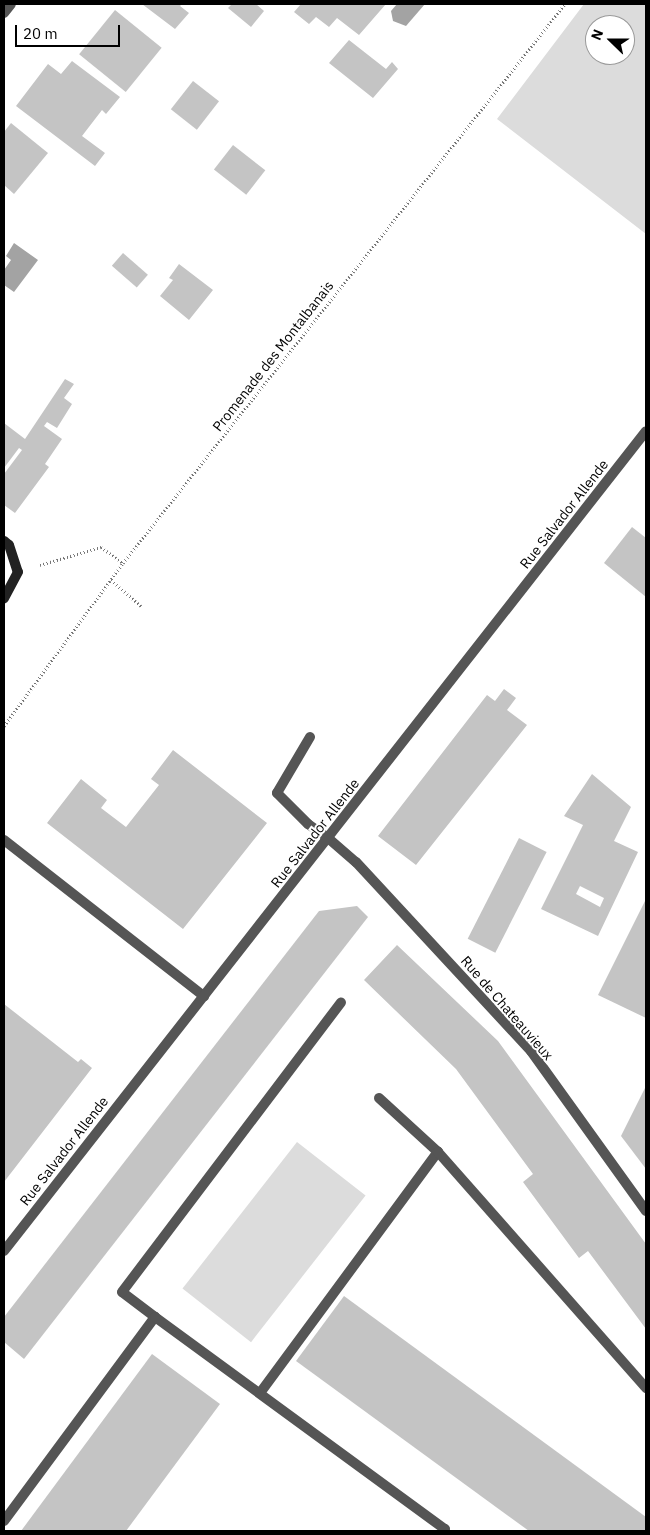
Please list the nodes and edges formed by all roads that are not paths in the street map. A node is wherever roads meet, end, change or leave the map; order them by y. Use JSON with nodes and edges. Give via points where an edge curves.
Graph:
{"nodes":[{"id":1,"x":11,"y":4,"type":"edge"},
{"id":2,"x":4,"y":13,"type":"edge"},
{"id":3,"x":646,"y":432,"type":"edge"},
{"id":4,"x":4,"y":540,"type":"edge"},
{"id":5,"x":4,"y":598,"type":"edge"},
{"id":6,"x":310,"y":736,"type":"dead end"},
{"id":7,"x":328,"y":838,"type":"junction"},
{"id":8,"x":5,"y":843,"type":"edge"},
{"id":9,"x":204,"y":996,"type":"junction"},
{"id":10,"x":341,"y":1002,"type":"dead end"},
{"id":11,"x":379,"y":1098,"type":"dead end"},
{"id":12,"x":438,"y":1152,"type":"junction"},
{"id":13,"x":646,"y":1211,"type":"edge"},
{"id":14,"x":4,"y":1251,"type":"edge"},
{"id":15,"x":155,"y":1317,"type":"junction"},
{"id":16,"x":646,"y":1388,"type":"edge"},
{"id":17,"x":260,"y":1393,"type":"junction"},
{"id":18,"x":4,"y":1521,"type":"edge"},
{"id":19,"x":446,"y":1530,"type":"edge"}],
"edges":[{"from":1,"to":2,"type":"street"},
{"from":3,"to":7,"type":"street","name":"Rue Salvador Allende"},
{"from":4,"to":5,"type":"street","via":[[9,545],[18,572]]},
{"from":6,"to":7,"type":"street","name":"Rue de Chateauvieux","via":[[277,793],[308,824]]},
{"from":7,"to":9,"type":"street","name":"Rue Salvador Allende"},
{"from":7,"to":13,"type":"street","name":"Rue de Chateauvieux","via":[[356,862],[530,1051]]},
{"from":8,"to":9,"type":"street"},
{"from":9,"to":14,"type":"street","name":"Rue Salvador Allende"},
{"from":10,"to":15,"type":"street","via":[[122,1292]]},
{"from":11,"to":12,"type":"street"},
{"from":12,"to":16,"type":"street"},
{"from":12,"to":17,"type":"street"},
{"from":15,"to":17,"type":"street"},
{"from":15,"to":18,"type":"street"},
{"from":17,"to":19,"type":"street"}]}
